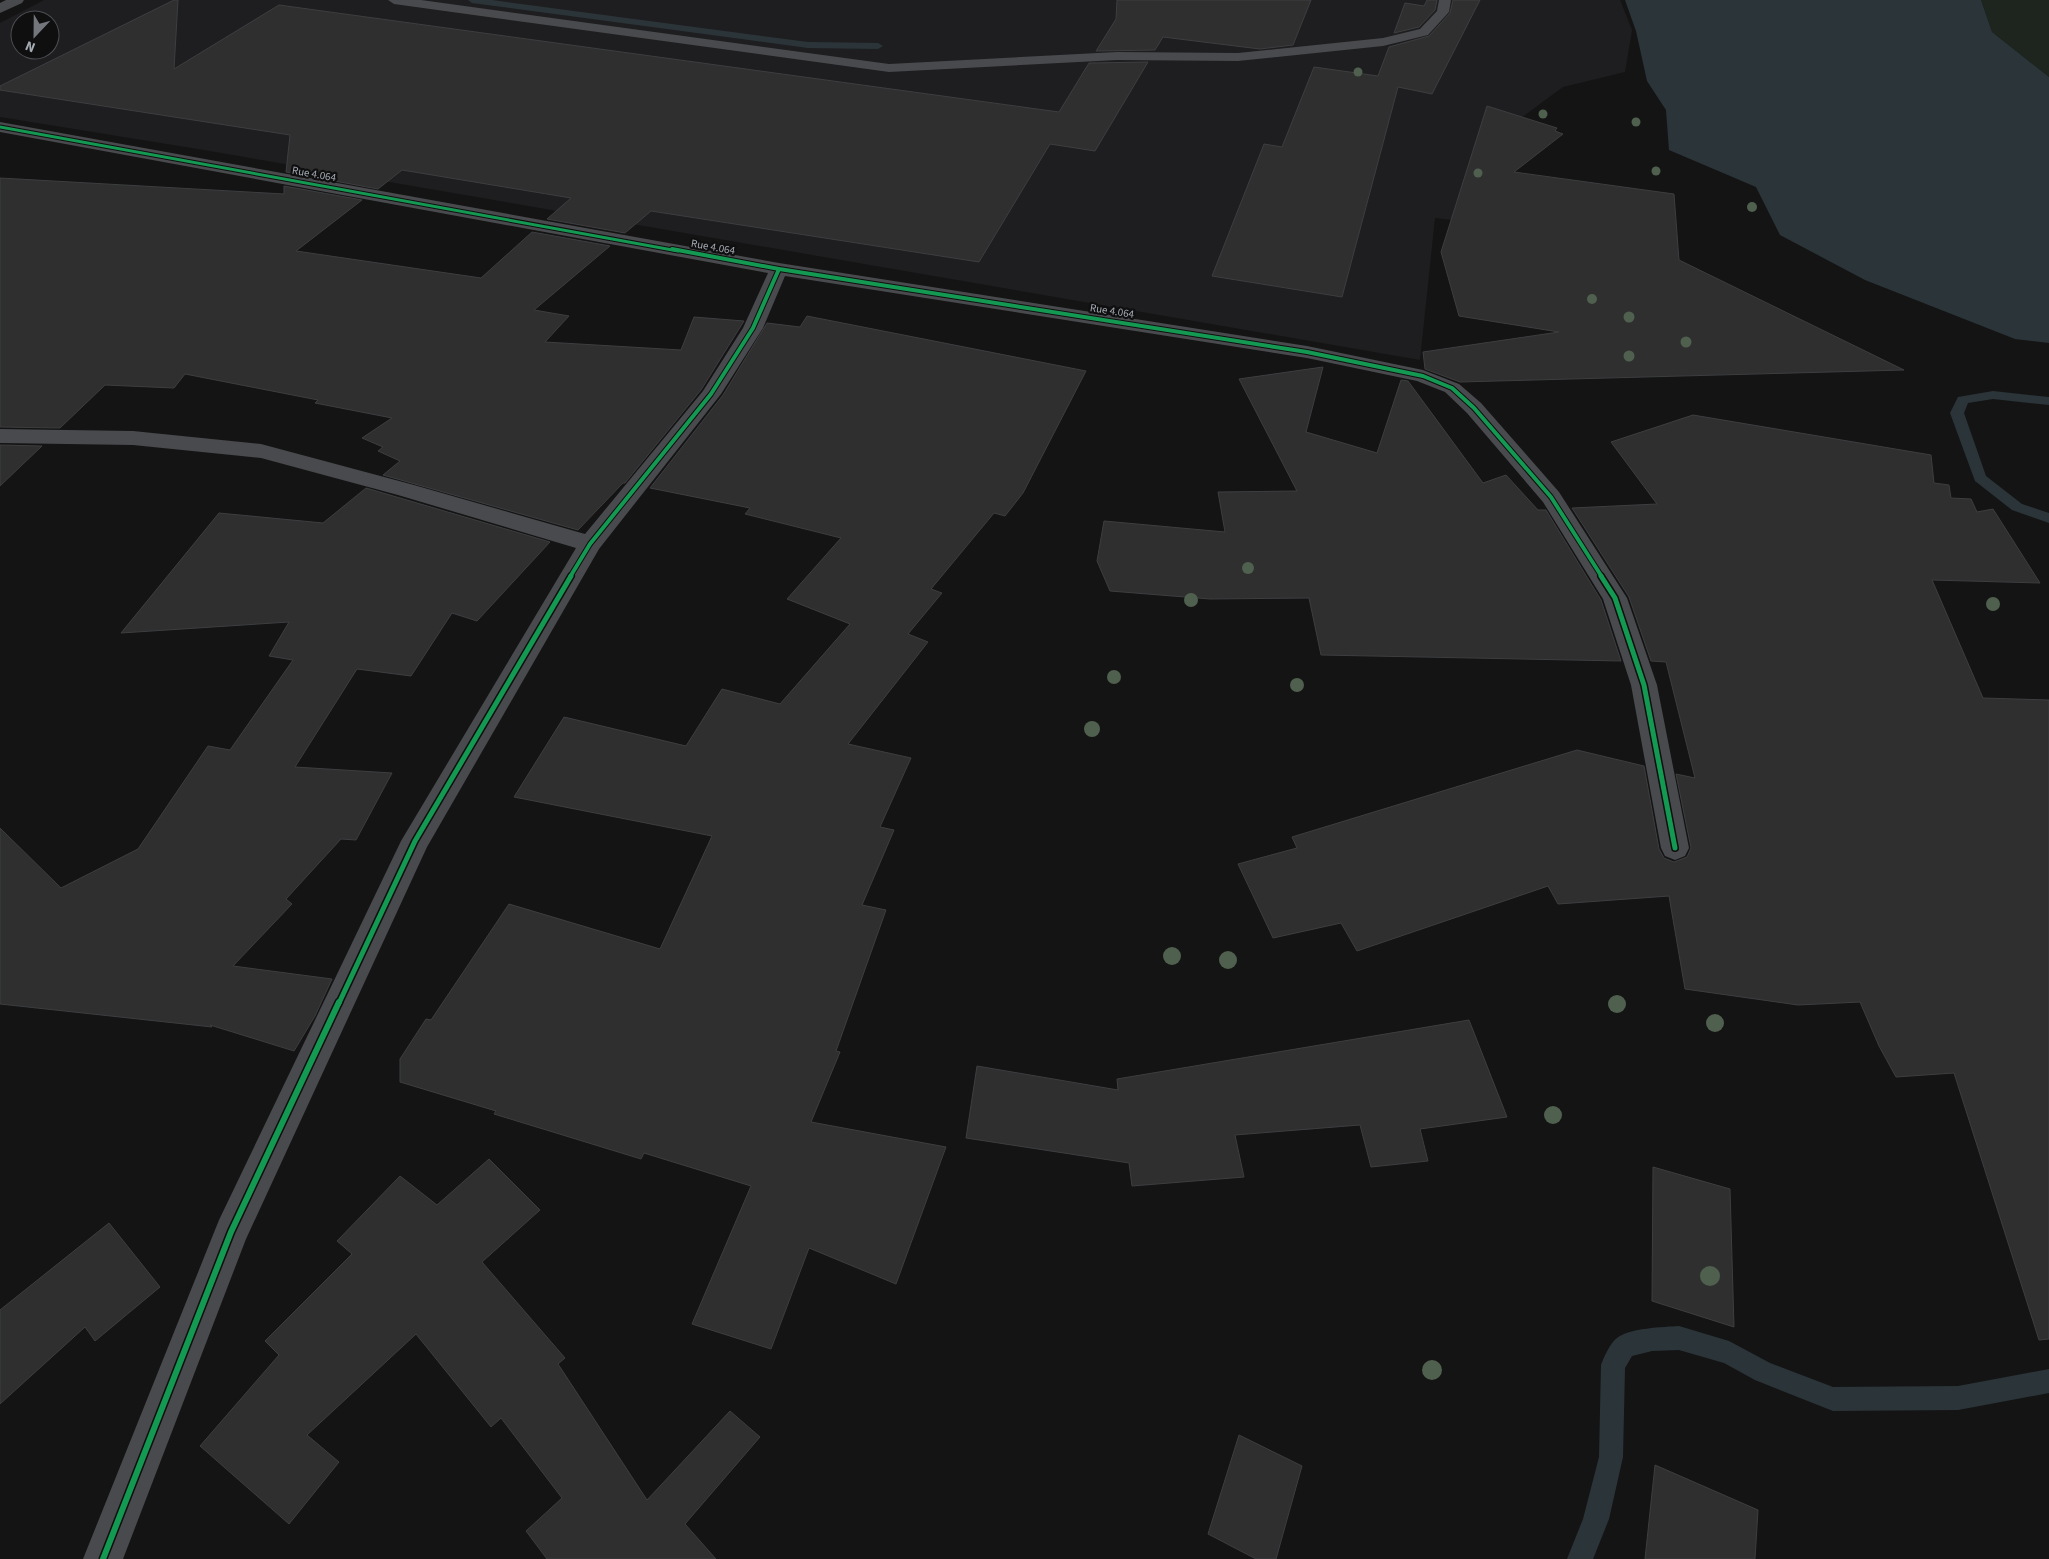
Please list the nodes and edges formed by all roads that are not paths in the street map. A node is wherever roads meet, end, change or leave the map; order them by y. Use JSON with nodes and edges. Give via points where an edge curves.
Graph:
{"nodes":[{"id":1,"x":17,"y":0,"type":"edge"},
{"id":2,"x":394,"y":0,"type":"edge"},
{"id":3,"x":1445,"y":0,"type":"edge"},
{"id":4,"x":0,"y":9,"type":"edge"},
{"id":5,"x":9,"y":128,"type":"edge"},
{"id":6,"x":0,"y":142,"type":"edge"},
{"id":7,"x":779,"y":269,"type":"junction"},
{"id":8,"x":0,"y":436,"type":"edge"},
{"id":9,"x":590,"y":544,"type":"junction"},
{"id":10,"x":1675,"y":848,"type":"dead end"},
{"id":11,"x":102,"y":1559,"type":"edge"}],
"edges":[{"from":1,"to":4,"type":"street"},
{"from":2,"to":3,"type":"lane","via":[[889,68],[1117,56],[1238,57],[1383,42],[1424,32],[1444,12]]},
{"from":5,"to":6,"type":"street"},
{"from":5,"to":7,"type":"street","name":"Rue 4.064"},
{"from":7,"to":9,"type":"street","via":[[753,328],[711,394]]},
{"from":7,"to":10,"type":"street","name":"Rue 4.064","via":[[1307,352],[1423,376],[1452,388],[1474,408],[1551,497],[1615,598],[1644,685]]},
{"from":8,"to":9,"type":"street","via":[[133,438],[261,451]]},
{"from":9,"to":11,"type":"street","via":[[415,841],[231,1232]]}]}
